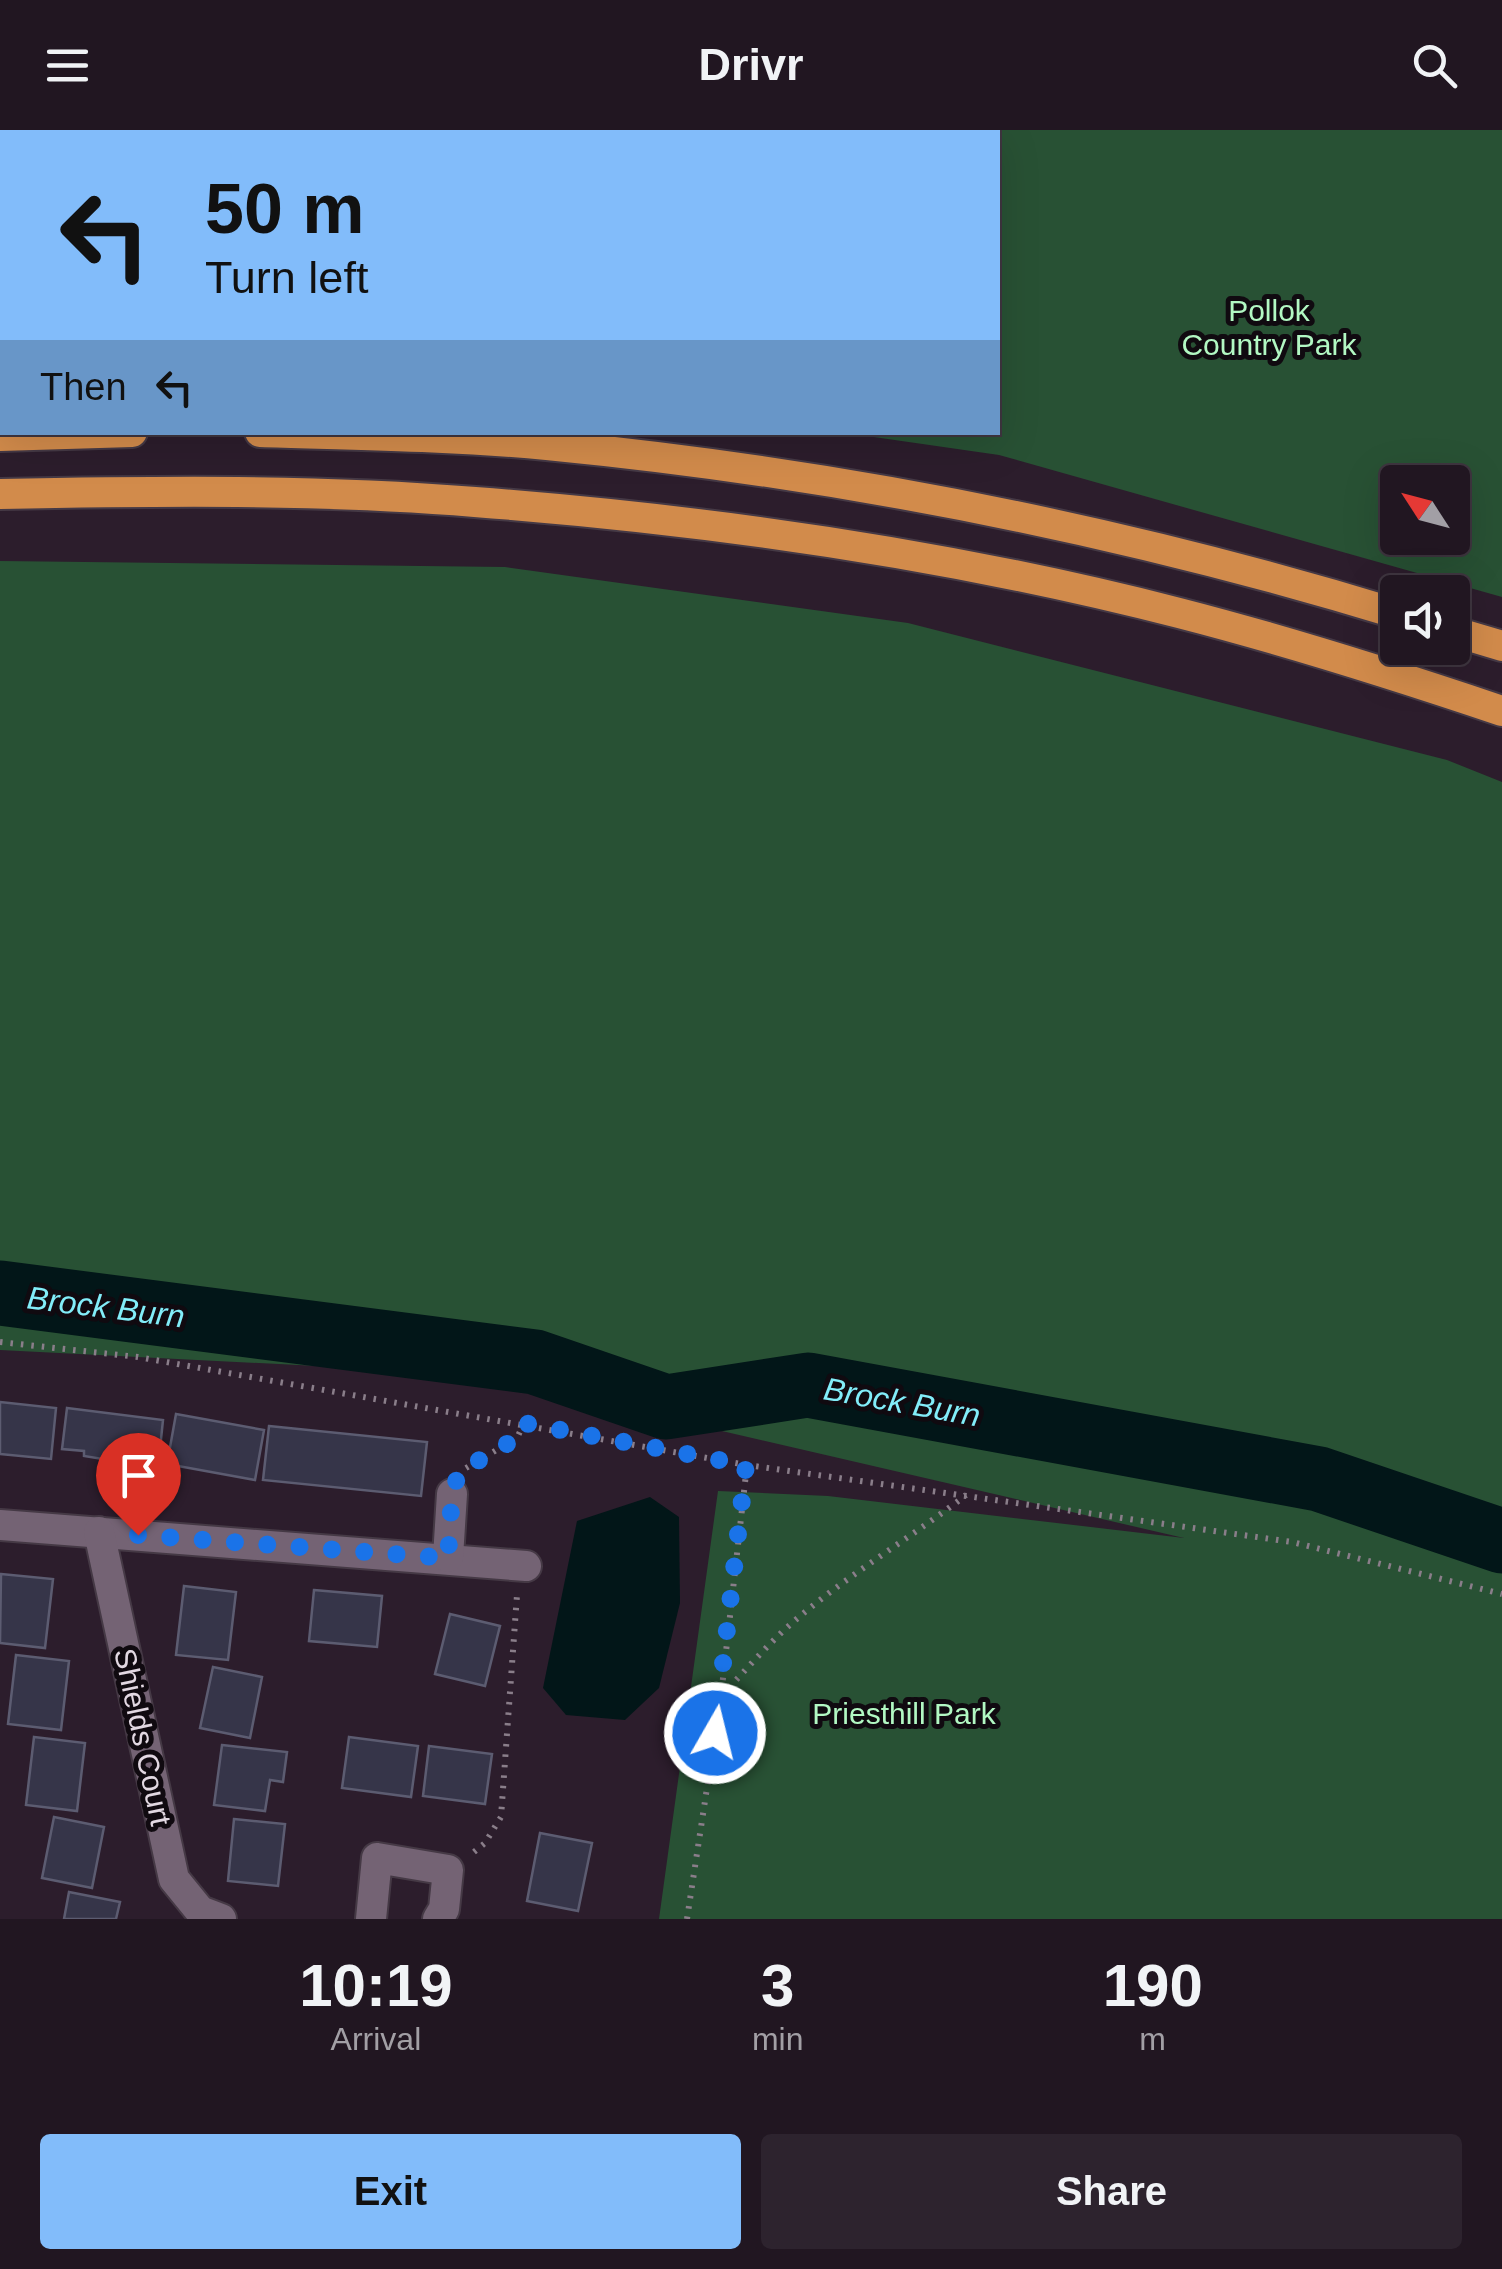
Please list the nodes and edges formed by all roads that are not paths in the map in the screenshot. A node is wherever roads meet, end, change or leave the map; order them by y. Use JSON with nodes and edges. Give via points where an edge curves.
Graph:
{"nodes":[{"id":1,"x":33,"y":435,"type":"edge"},
{"id":2,"x":326,"y":435,"type":"edge"},
{"id":3,"x":0,"y":436,"type":"edge"},
{"id":4,"x":0,"y":494,"type":"edge"},
{"id":5,"x":1380,"y":609,"type":"edge"},
{"id":6,"x":1470,"y":636,"type":"edge"},
{"id":7,"x":1502,"y":646,"type":"edge"},
{"id":8,"x":1502,"y":710,"type":"edge"},
{"id":9,"x":452,"y":1494,"type":"road end"},
{"id":10,"x":0,"y":1524,"type":"edge"},
{"id":11,"x":100,"y":1532,"type":"junction"},
{"id":12,"x":448,"y":1558,"type":"junction"},
{"id":13,"x":522,"y":1566,"type":"road end"},
{"id":14,"x":221,"y":1919,"type":"edge"},
{"id":15,"x":372,"y":1919,"type":"edge"},
{"id":16,"x":438,"y":1919,"type":"edge"}],
"edges":[{"from":1,"to":3,"type":"highway"},
{"from":2,"to":5,"type":"highway","via":[[545,445],[854,484],[1098,532]]},
{"from":4,"to":8,"type":"highway","via":[[270,492],[475,502],[888,552],[1176,612]]},
{"from":6,"to":7,"type":"highway"},
{"from":9,"to":12,"type":"street"},
{"from":10,"to":11,"type":"street"},
{"from":11,"to":12,"type":"street"},
{"from":11,"to":14,"type":"street","name":"Shields Court","via":[[174,1879],[200,1911]]},
{"from":12,"to":13,"type":"street"},
{"from":15,"to":16,"type":"street","via":[[377,1858],[448,1870]]}]}
